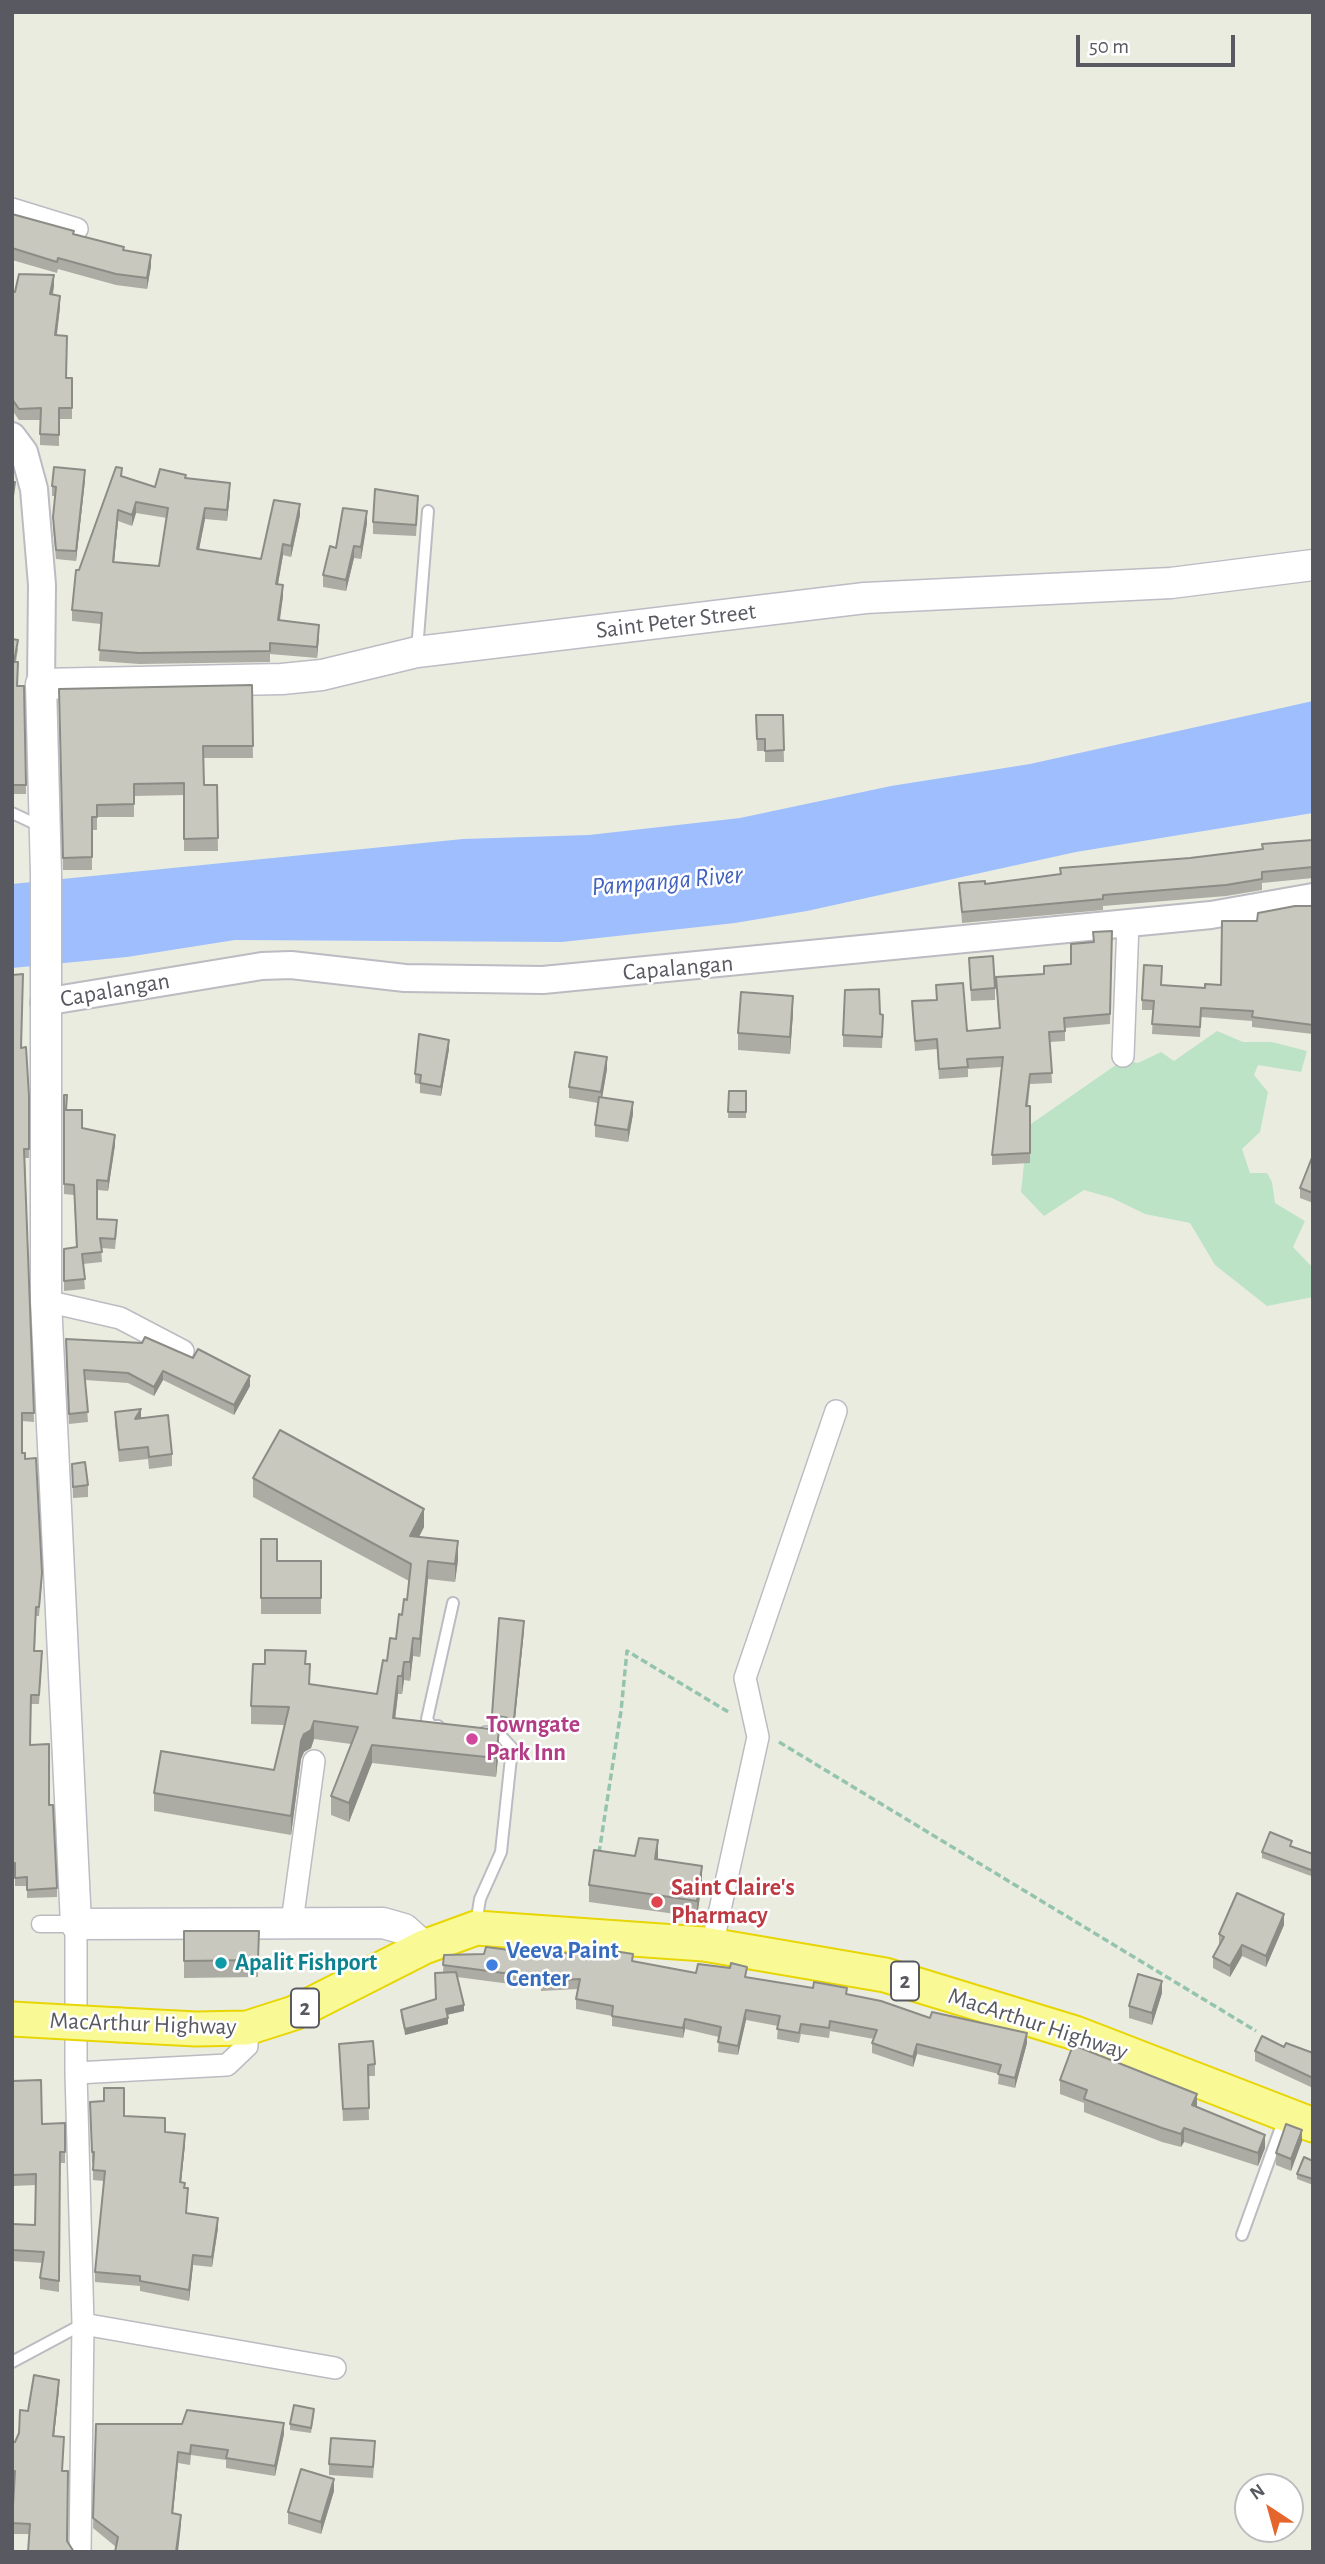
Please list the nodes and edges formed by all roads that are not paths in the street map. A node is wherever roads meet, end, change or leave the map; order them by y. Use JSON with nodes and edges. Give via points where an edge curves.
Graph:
{"nodes":[{"id":1,"x":12,"y":209,"type":"edge"},
{"id":2,"x":77,"y":229,"type":"dead end"},
{"id":3,"x":16,"y":446,"type":"edge"},
{"id":4,"x":428,"y":511,"type":"dead end"},
{"id":5,"x":1313,"y":565,"type":"edge"},
{"id":6,"x":417,"y":652,"type":"junction"},
{"id":7,"x":41,"y":684,"type":"junction"},
{"id":8,"x":12,"y":813,"type":"edge"},
{"id":9,"x":45,"y":829,"type":"junction"},
{"id":10,"x":1313,"y":897,"type":"edge"},
{"id":11,"x":1128,"y":923,"type":"junction"},
{"id":12,"x":44,"y":991,"type":"junction"},
{"id":13,"x":1123,"y":1056,"type":"dead end"},
{"id":14,"x":46,"y":1301,"type":"junction"},
{"id":15,"x":183,"y":1351,"type":"edge"},
{"id":16,"x":836,"y":1412,"type":"dead end"},
{"id":17,"x":453,"y":1603,"type":"dead end"},
{"id":18,"x":444,"y":1727,"type":"edge"},
{"id":19,"x":471,"y":1730,"type":"edge"},
{"id":20,"x":314,"y":1761,"type":"dead end"},
{"id":21,"x":292,"y":1922,"type":"junction"},
{"id":22,"x":40,"y":1924,"type":"dead end"},
{"id":23,"x":76,"y":1924,"type":"junction"},
{"id":24,"x":476,"y":1928,"type":"junction"},
{"id":25,"x":712,"y":1946,"type":"junction"},
{"id":26,"x":424,"y":1947,"type":"junction"},
{"id":27,"x":12,"y":2018,"type":"edge"},
{"id":28,"x":247,"y":2028,"type":"junction"},
{"id":29,"x":76,"y":2073,"type":"junction"},
{"id":30,"x":1300,"y":2119,"type":"edge"},
{"id":31,"x":1242,"y":2235,"type":"dead end"},
{"id":32,"x":83,"y":2324,"type":"junction"},
{"id":33,"x":12,"y":2362,"type":"edge"},
{"id":34,"x":335,"y":2368,"type":"dead end"},
{"id":35,"x":80,"y":2552,"type":"edge"}],
"edges":[{"from":1,"to":2,"type":"street"},
{"from":3,"to":7,"type":"street","via":[[34,489],[42,585]]},
{"from":4,"to":6,"type":"lane"},
{"from":5,"to":6,"type":"main road","name":"Saint Peter Street","via":[[1171,583],[865,598]]},
{"from":6,"to":7,"type":"main road","name":"Saint Peter Street","via":[[322,675],[282,679]]},
{"from":7,"to":9,"type":"main road"},
{"from":8,"to":9,"type":"lane"},
{"from":9,"to":12,"type":"main road"},
{"from":10,"to":11,"type":"street","name":"Capalangan","via":[[1211,915]]},
{"from":11,"to":12,"type":"street","name":"Capalangan","via":[[543,980],[405,978],[262,965]]},
{"from":11,"to":13,"type":"street"},
{"from":12,"to":14,"type":"main road"},
{"from":14,"to":15,"type":"street","via":[[120,1318]]},
{"from":14,"to":23,"type":"main road"},
{"from":16,"to":25,"type":"street","via":[[745,1678],[758,1737]]},
{"from":17,"to":18,"type":"lane","via":[[427,1719],[431,1726]]},
{"from":19,"to":24,"type":"lane","via":[[498,1733],[512,1748],[501,1852],[480,1899]]},
{"from":20,"to":21,"type":"street"},
{"from":21,"to":23,"type":"main road"},
{"from":21,"to":26,"type":"main road","via":[[383,1923],[404,1929]]},
{"from":22,"to":23,"type":"street"},
{"from":23,"to":29,"type":"street"},
{"from":24,"to":25,"type":"highway","name":"MacArthur Highway","number":"2"},
{"from":24,"to":26,"type":"highway","name":"MacArthur Highway","number":"2"},
{"from":25,"to":30,"type":"highway","name":"MacArthur Highway","number":"2","via":[[885,1975],[1075,2033]]},
{"from":26,"to":28,"type":"highway","name":"MacArthur Highway","number":"2","via":[[294,2013]]},
{"from":27,"to":28,"type":"highway","name":"MacArthur Highway","number":"2","bridge":true},
{"from":28,"to":29,"type":"street","via":[[247,2046],[227,2065]]},
{"from":29,"to":32,"type":"street"},
{"from":30,"to":31,"type":"lane"},
{"from":32,"to":33,"type":"lane"},
{"from":32,"to":34,"type":"street"},
{"from":32,"to":35,"type":"street"}]}
